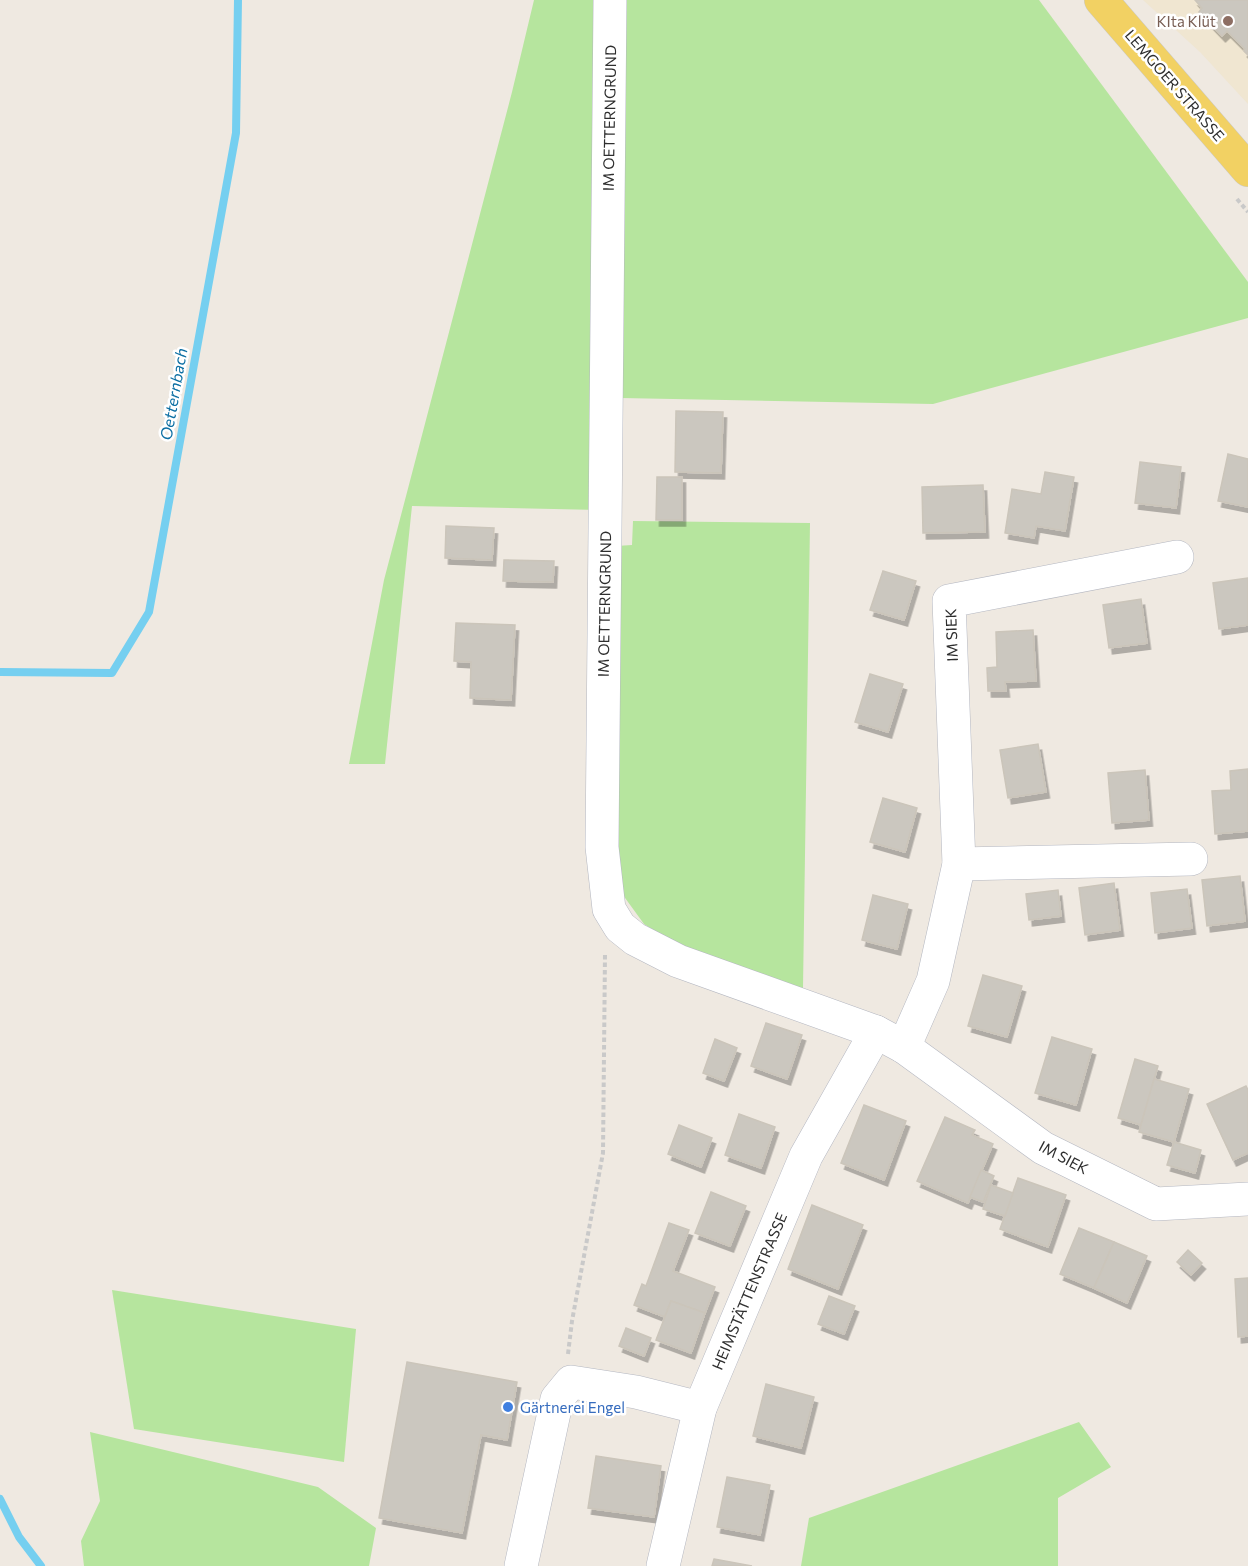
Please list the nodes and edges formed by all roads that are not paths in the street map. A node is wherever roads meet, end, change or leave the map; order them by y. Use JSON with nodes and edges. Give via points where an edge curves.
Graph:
{"nodes":[{"id":1,"x":610,"y":0,"type":"edge"},
{"id":2,"x":1101,"y":0,"type":"edge"},
{"id":3,"x":1248,"y":170,"type":"edge"},
{"id":4,"x":1177,"y":557,"type":"dead end"},
{"id":5,"x":1191,"y":859,"type":"dead end"},
{"id":6,"x":959,"y":864,"type":"junction"},
{"id":7,"x":890,"y":1039,"type":"junction"},
{"id":8,"x":1248,"y":1199,"type":"edge"},
{"id":9,"x":700,"y":1408,"type":"junction"},
{"id":10,"x":521,"y":1566,"type":"edge"},
{"id":11,"x":663,"y":1566,"type":"edge"}],
"edges":[{"from":1,"to":7,"type":"street","name":"IM OETTERNGRUND","via":[[602,846],[609,909],[620,927],[635,939],[678,962]]},
{"from":2,"to":3,"type":"main road","name":"LEMGOER STRASSE"},
{"from":4,"to":6,"type":"street","name":"IM SIEK","via":[[949,601]]},
{"from":5,"to":6,"type":"street"},
{"from":6,"to":7,"type":"street","name":"IM SIEK","via":[[933,981]]},
{"from":7,"to":8,"type":"street","name":"IM SIEK","via":[[1043,1148],[1156,1204]]},
{"from":7,"to":9,"type":"street","name":"HEIMSTÄTTENSTRASSE","via":[[806,1156]]},
{"from":9,"to":10,"type":"street","via":[[636,1392],[571,1382],[557,1399]]},
{"from":9,"to":11,"type":"street","name":"HEIMSTÄTTENSTRASSE"}]}
